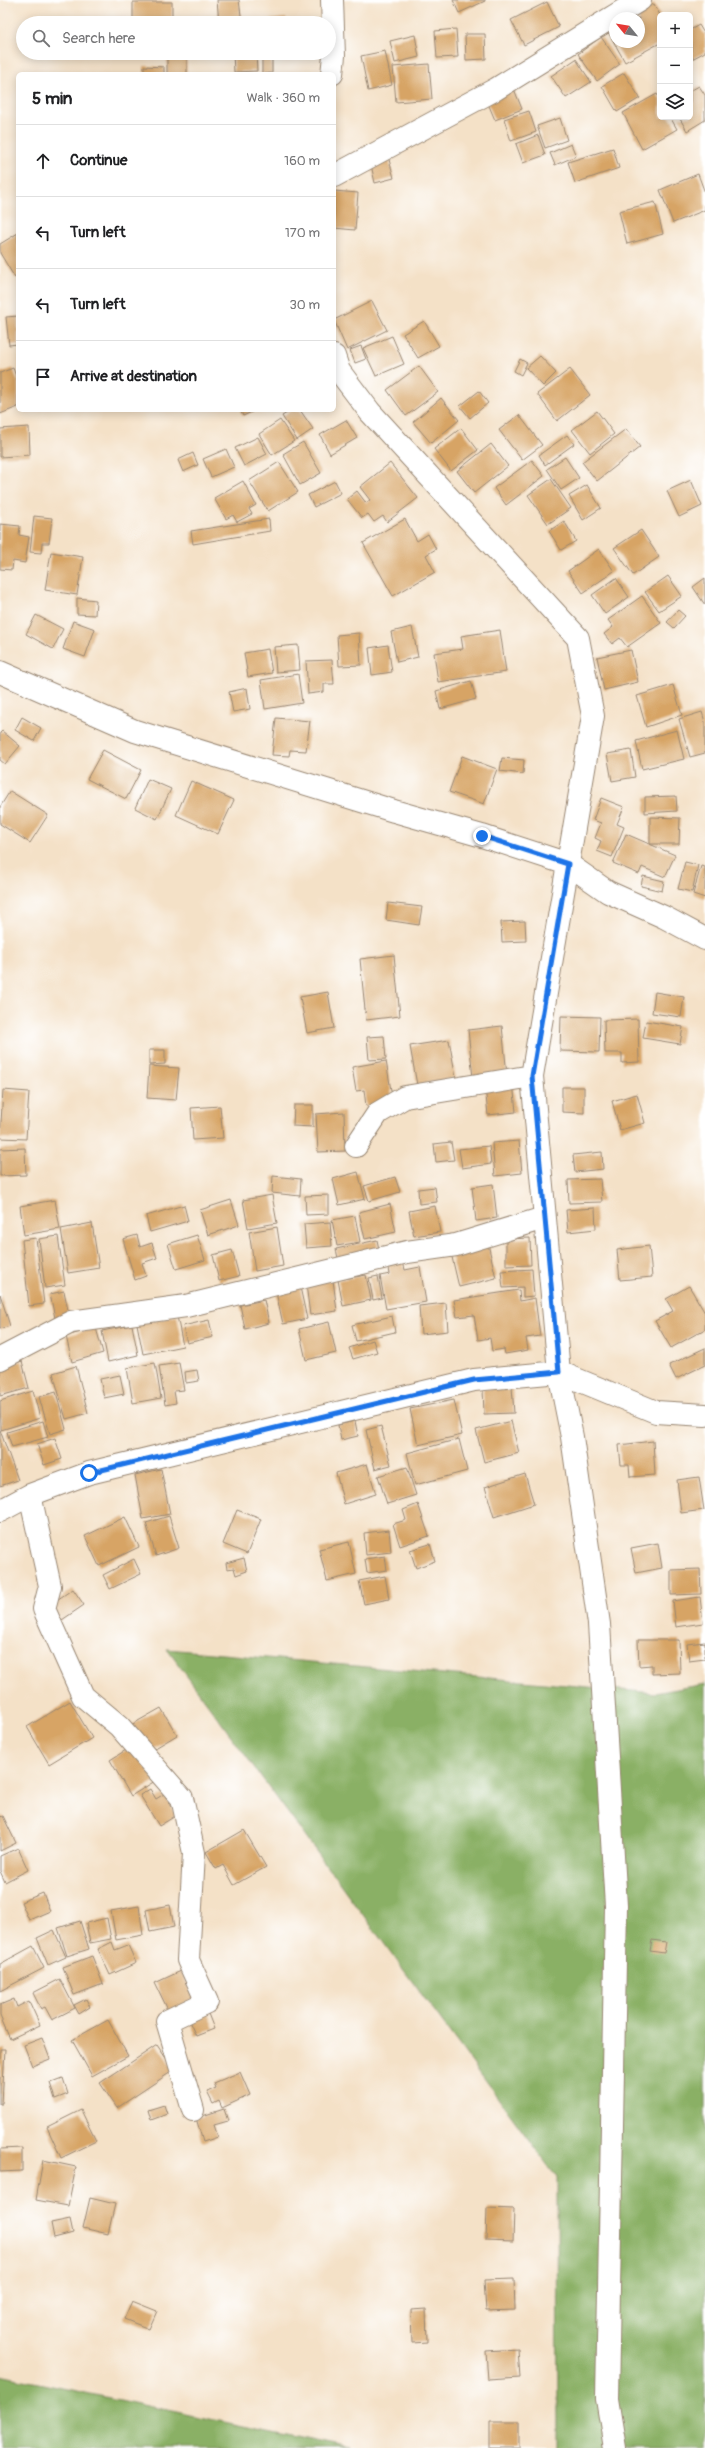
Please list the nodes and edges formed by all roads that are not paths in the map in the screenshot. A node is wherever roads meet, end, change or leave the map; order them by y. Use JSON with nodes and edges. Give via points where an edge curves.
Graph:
{"nodes":[{"id":1,"x":332,"y":0,"type":"edge"},
{"id":2,"x":640,"y":0,"type":"edge"},
{"id":3,"x":333,"y":16,"type":"edge"},
{"id":4,"x":334,"y":60,"type":"edge"},
{"id":5,"x":332,"y":72,"type":"edge"},
{"id":6,"x":336,"y":175,"type":"edge"},
{"id":7,"x":336,"y":362,"type":"edge"},
{"id":8,"x":0,"y":672,"type":"edge"},
{"id":9,"x":568,"y":864,"type":"junction"},
{"id":10,"x":705,"y":939,"type":"edge"},
{"id":11,"x":532,"y":1076,"type":"junction"},
{"id":12,"x":356,"y":1146,"type":"dead end"},
{"id":13,"x":544,"y":1218,"type":"junction"},
{"id":14,"x":0,"y":1359,"type":"edge"},
{"id":15,"x":559,"y":1372,"type":"junction"},
{"id":16,"x":705,"y":1416,"type":"edge"},
{"id":17,"x":30,"y":1495,"type":"junction"},
{"id":18,"x":0,"y":1511,"type":"edge"},
{"id":19,"x":193,"y":2110,"type":"dead end"},
{"id":20,"x":616,"y":2448,"type":"edge"}],
"edges":[{"from":1,"to":3,"type":"street"},
{"from":2,"to":6,"type":"street","via":[[496,89]]},
{"from":4,"to":5,"type":"street"},
{"from":7,"to":9,"type":"street","via":[[339,371],[370,412],[578,638],[592,716]]},
{"from":8,"to":9,"type":"street","via":[[135,731]]},
{"from":9,"to":10,"type":"street","via":[[608,892]]},
{"from":9,"to":11,"type":"street"},
{"from":11,"to":12,"type":"street","via":[[405,1097],[378,1113]]},
{"from":11,"to":13,"type":"street"},
{"from":13,"to":14,"type":"street","via":[[456,1245],[407,1252],[186,1306],[71,1322]]},
{"from":13,"to":15,"type":"street"},
{"from":15,"to":16,"type":"street","via":[[656,1412]]},
{"from":15,"to":17,"type":"street","via":[[474,1380],[89,1473]]},
{"from":15,"to":20,"type":"street","via":[[572,1437],[600,1624],[616,1906],[607,2400]]},
{"from":17,"to":18,"type":"street"},
{"from":17,"to":19,"type":"street","via":[[50,1586],[44,1609],[83,1696],[119,1726],[182,1798],[194,1853],[188,1960],[207,2002],[167,2021]]}]}
